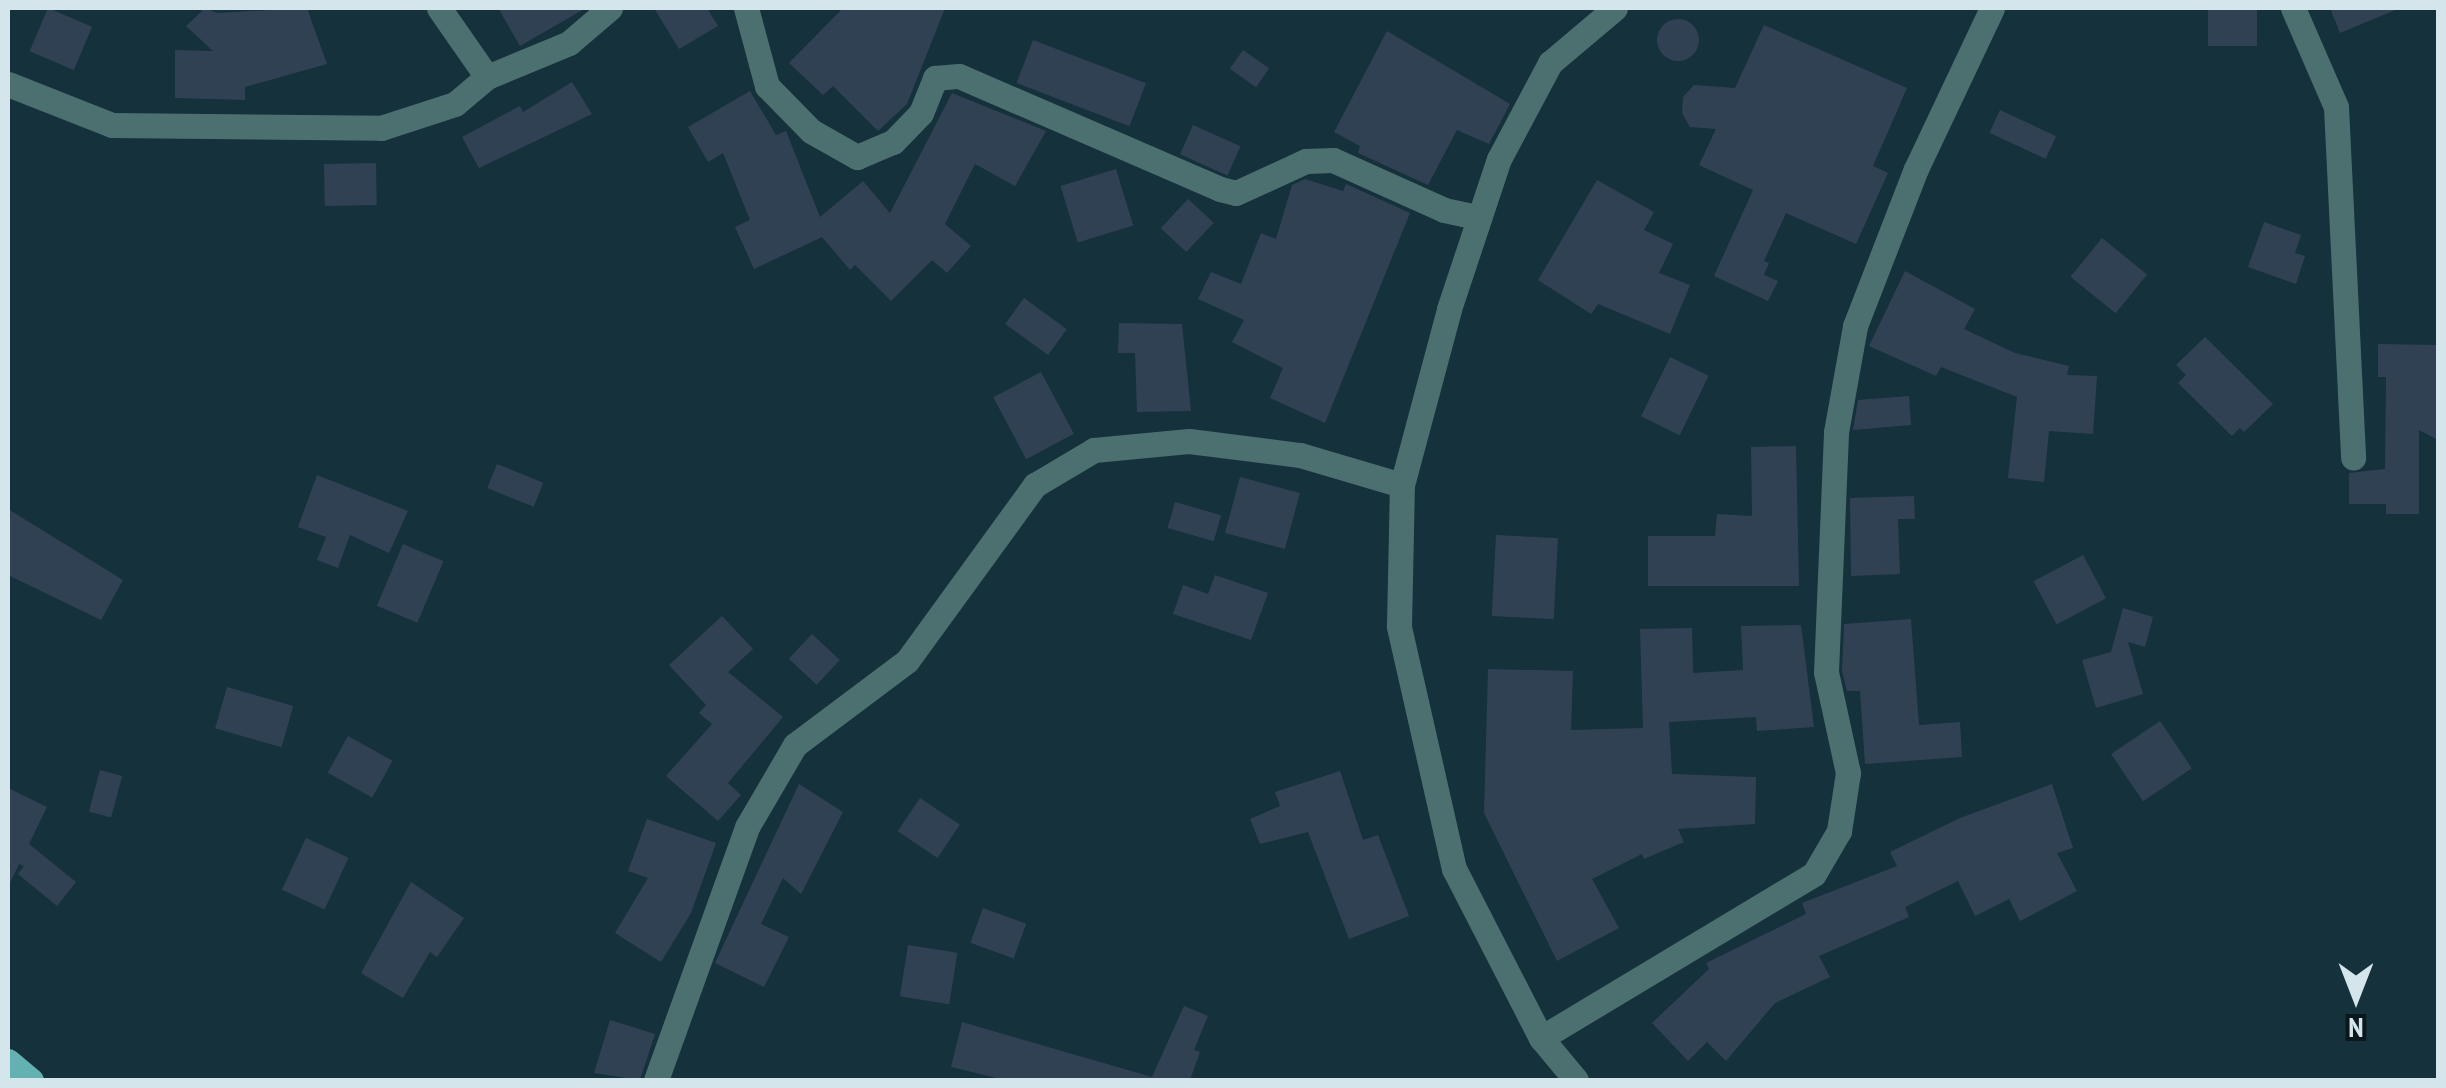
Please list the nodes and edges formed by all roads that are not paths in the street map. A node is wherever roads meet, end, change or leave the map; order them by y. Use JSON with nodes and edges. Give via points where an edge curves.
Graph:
{"nodes":[{"id":1,"x":439,"y":8,"type":"edge"},
{"id":2,"x":610,"y":8,"type":"edge"},
{"id":3,"x":746,"y":8,"type":"edge"},
{"id":4,"x":1615,"y":8,"type":"edge"},
{"id":5,"x":1992,"y":8,"type":"edge"},
{"id":6,"x":2293,"y":8,"type":"edge"},
{"id":7,"x":488,"y":78,"type":"junction"},
{"id":8,"x":8,"y":84,"type":"edge"},
{"id":9,"x":2336,"y":107,"type":"junction"},
{"id":10,"x":2355,"y":183,"type":"dead end"},
{"id":11,"x":1478,"y":218,"type":"junction"},
{"id":12,"x":2352,"y":458,"type":"dead end"},
{"id":13,"x":1402,"y":485,"type":"junction"},
{"id":14,"x":1541,"y":1038,"type":"junction"},
{"id":15,"x":8,"y":1061,"type":"edge"},
{"id":16,"x":32,"y":1080,"type":"edge"},
{"id":17,"x":656,"y":1080,"type":"edge"},
{"id":18,"x":1576,"y":1080,"type":"edge"}],
"edges":[{"from":1,"to":7,"type":"street"},
{"from":2,"to":7,"type":"street","via":[[569,43]]},
{"from":3,"to":11,"type":"street","via":[[768,86],[811,131],[857,157],[893,142],[922,113],[935,78],[959,76],[1220,189],[1236,193],[1306,162],[1333,160],[1444,210]]},
{"from":4,"to":11,"type":"street","via":[[1550,63],[1499,159]]},
{"from":5,"to":14,"type":"street","via":[[1916,169],[1852,343],[1836,432],[1826,672],[1848,773],[1839,831],[1814,874]]},
{"from":6,"to":9,"type":"street"},
{"from":7,"to":8,"type":"street","via":[[455,104],[381,128],[112,125]]},
{"from":9,"to":10,"type":"street"},
{"from":9,"to":12,"type":"street"},
{"from":11,"to":13,"type":"street"},
{"from":13,"to":14,"type":"street","via":[[1399,626],[1454,870]]},
{"from":13,"to":17,"type":"street","via":[[1300,455],[1189,440],[1094,450],[1035,485],[907,660],[795,745],[747,826]]},
{"from":14,"to":18,"type":"street"},
{"from":15,"to":16,"type":"main road"}]}
